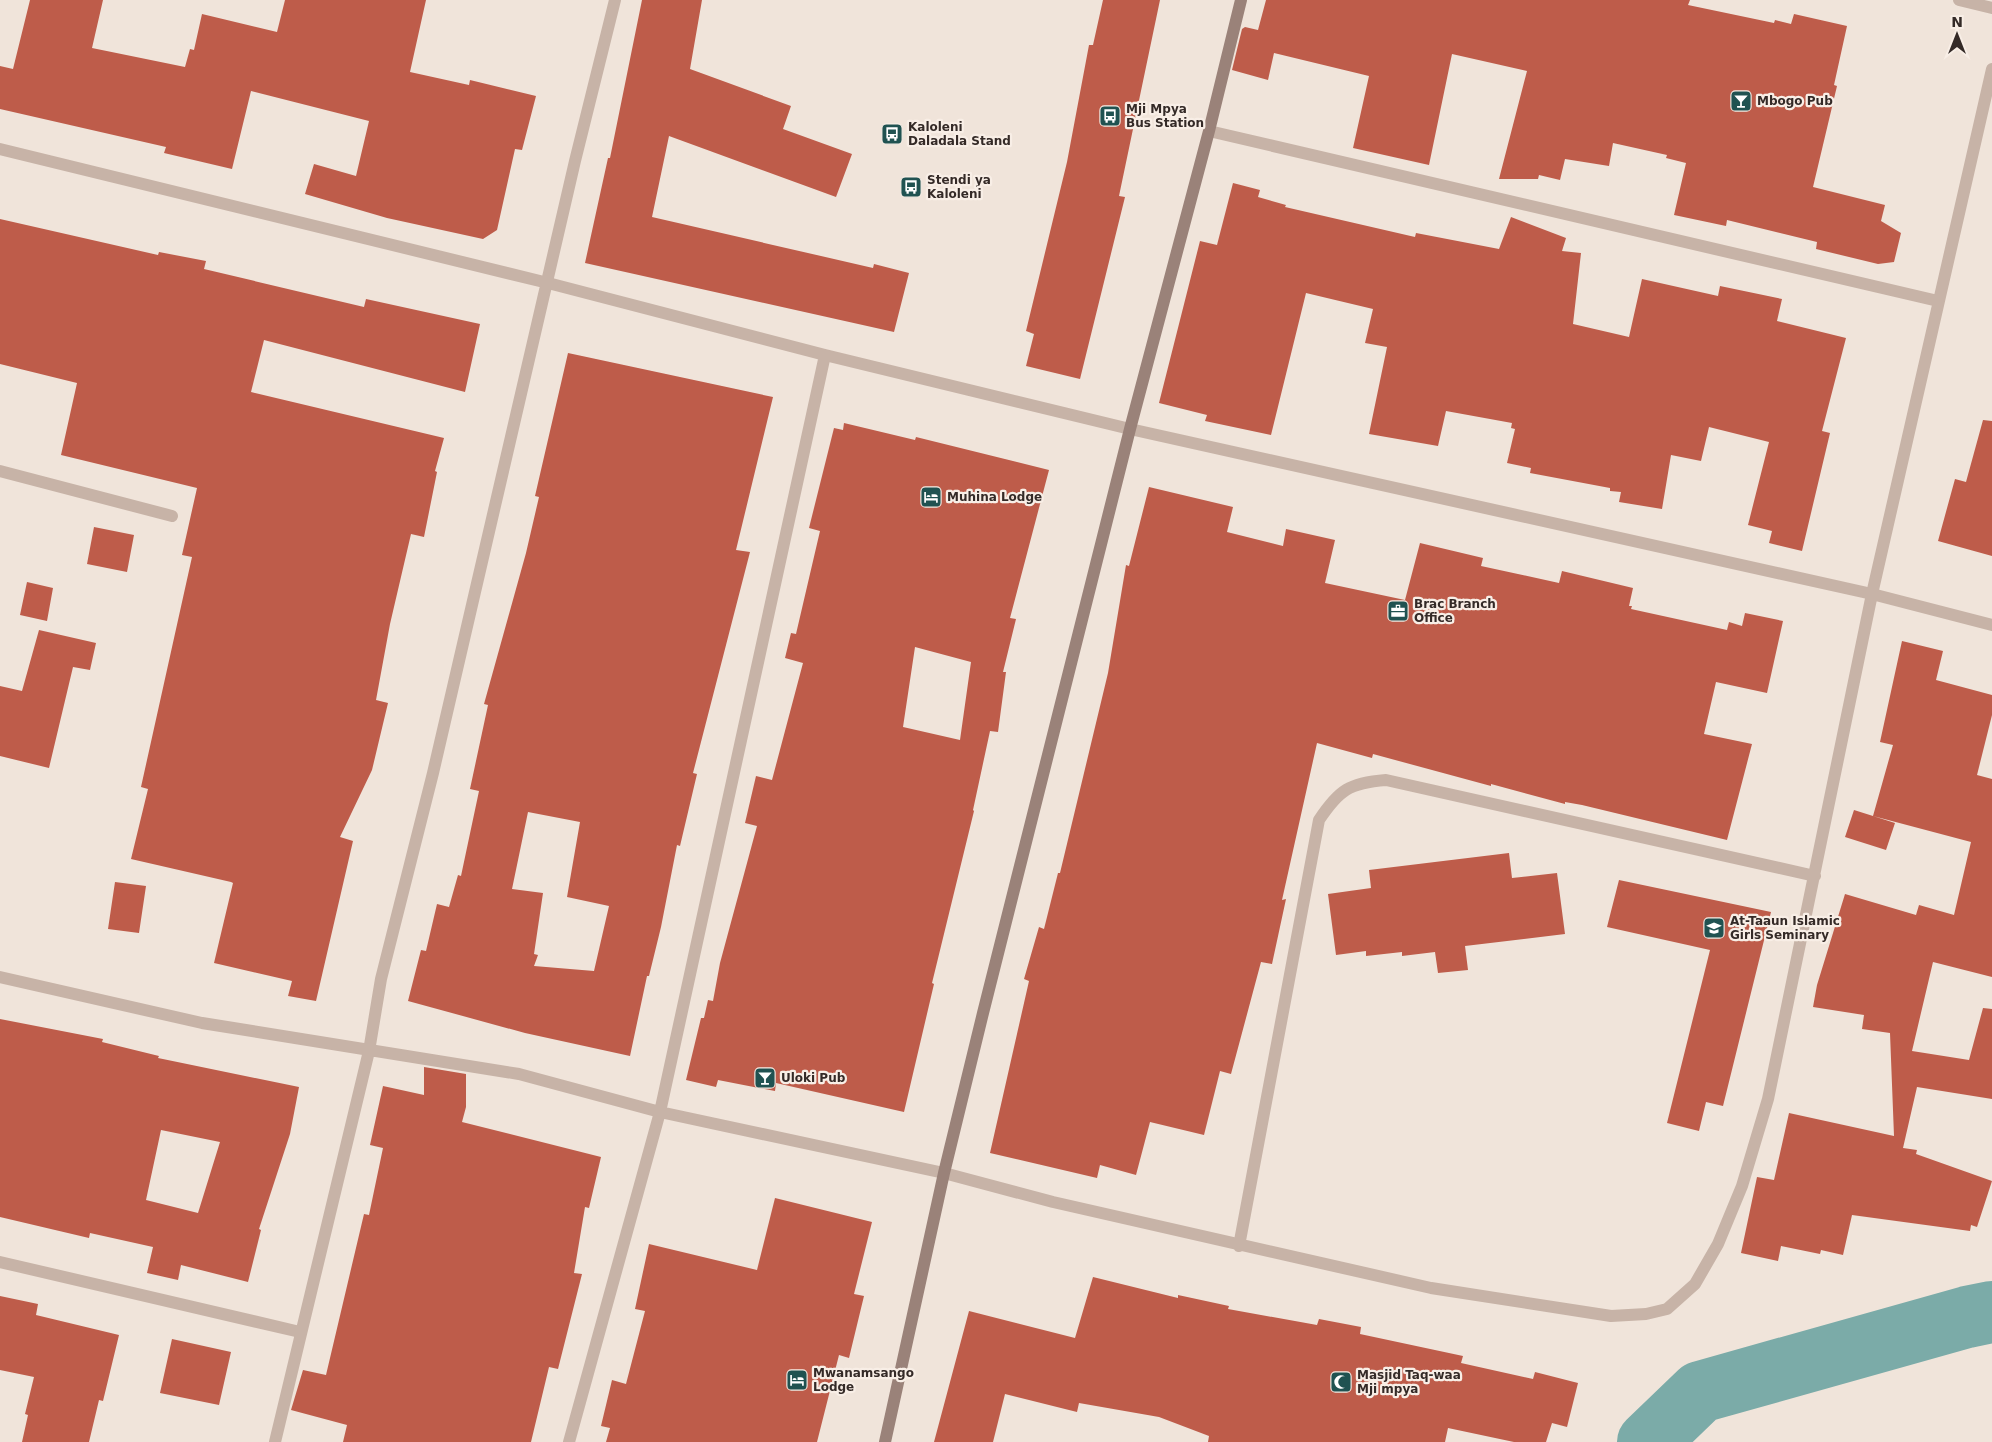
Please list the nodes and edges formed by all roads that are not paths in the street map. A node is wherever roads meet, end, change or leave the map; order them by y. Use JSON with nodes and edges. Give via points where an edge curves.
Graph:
{"nodes":[{"id":1,"x":615,"y":0,"type":"edge"},
{"id":2,"x":1241,"y":0,"type":"edge"},
{"id":3,"x":1959,"y":0,"type":"edge"},
{"id":4,"x":1992,"y":8,"type":"edge"},
{"id":5,"x":1992,"y":69,"type":"edge"},
{"id":6,"x":1209,"y":131,"type":"junction"},
{"id":7,"x":0,"y":149,"type":"edge"},
{"id":8,"x":548,"y":283,"type":"junction"},
{"id":9,"x":1938,"y":301,"type":"junction"},
{"id":10,"x":825,"y":355,"type":"junction"},
{"id":11,"x":1130,"y":429,"type":"junction"},
{"id":12,"x":0,"y":471,"type":"edge"},
{"id":13,"x":172,"y":516,"type":"dead end"},
{"id":14,"x":1872,"y":594,"type":"junction"},
{"id":15,"x":1992,"y":625,"type":"edge"},
{"id":16,"x":1815,"y":876,"type":"junction"},
{"id":17,"x":0,"y":976,"type":"edge"},
{"id":18,"x":369,"y":1051,"type":"junction"},
{"id":19,"x":660,"y":1112,"type":"junction"},
{"id":20,"x":944,"y":1174,"type":"junction"},
{"id":21,"x":1240,"y":1246,"type":"junction"},
{"id":22,"x":0,"y":1262,"type":"edge"},
{"id":23,"x":300,"y":1332,"type":"junction"},
{"id":24,"x":275,"y":1442,"type":"edge"},
{"id":25,"x":570,"y":1442,"type":"edge"},
{"id":26,"x":886,"y":1442,"type":"edge"}],
"edges":[{"from":1,"to":8,"type":"street"},
{"from":2,"to":6,"type":"street"},
{"from":3,"to":4,"type":"street"},
{"from":5,"to":9,"type":"street"},
{"from":6,"to":9,"type":"street"},
{"from":6,"to":11,"type":"street"},
{"from":7,"to":8,"type":"street"},
{"from":8,"to":10,"type":"street"},
{"from":8,"to":18,"type":"street","via":[[433,773],[381,979]]},
{"from":9,"to":14,"type":"street"},
{"from":10,"to":11,"type":"street"},
{"from":10,"to":19,"type":"street"},
{"from":11,"to":14,"type":"street"},
{"from":11,"to":20,"type":"street"},
{"from":12,"to":13,"type":"street"},
{"from":14,"to":15,"type":"street"},
{"from":14,"to":16,"type":"street"},
{"from":16,"to":21,"type":"street","via":[[1768,1099],[1742,1186],[1718,1244],[1695,1284],[1667,1309],[1611,1316],[1431,1288]]},
{"from":16,"to":21,"type":"street","via":[[1386,780],[1363,782],[1336,795],[1319,820]]},
{"from":17,"to":18,"type":"street","via":[[202,1023]]},
{"from":18,"to":19,"type":"street","via":[[519,1074]]},
{"from":18,"to":23,"type":"street"},
{"from":19,"to":20,"type":"street"},
{"from":19,"to":25,"type":"street"},
{"from":20,"to":21,"type":"street"},
{"from":20,"to":26,"type":"street"},
{"from":22,"to":23,"type":"street"},
{"from":23,"to":24,"type":"street"}]}
